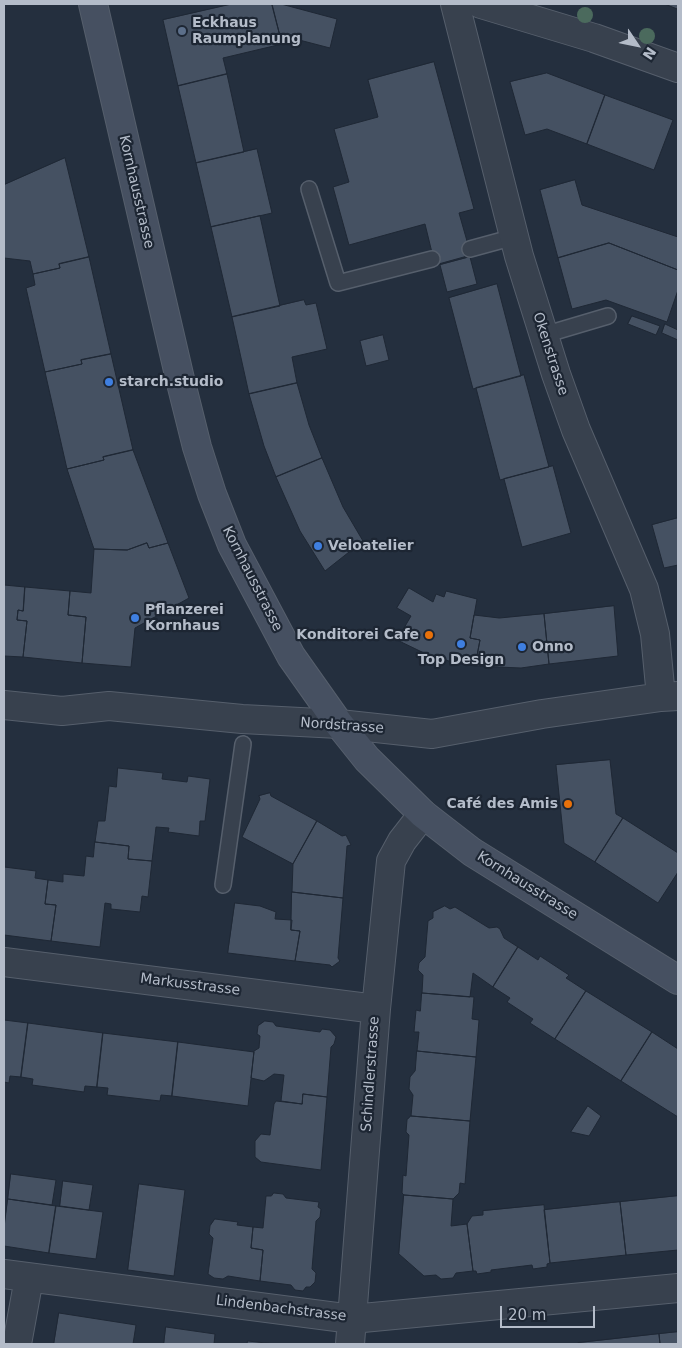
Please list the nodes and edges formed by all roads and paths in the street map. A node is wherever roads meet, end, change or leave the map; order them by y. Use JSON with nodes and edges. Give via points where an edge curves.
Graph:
{"nodes":[{"id":1,"x":93,"y":4,"type":"edge"},
{"id":2,"x":455,"y":4,"type":"edge"},
{"id":3,"x":481,"y":4,"type":"edge"},
{"id":4,"x":678,"y":68,"type":"edge"},
{"id":5,"x":309,"y":189,"type":"dead end"},
{"id":6,"x":514,"y":237,"type":"junction"},
{"id":7,"x":470,"y":249,"type":"dead end"},
{"id":8,"x":432,"y":259,"type":"dead end"},
{"id":9,"x":608,"y":316,"type":"dead end"},
{"id":10,"x":544,"y":335,"type":"junction"},
{"id":11,"x":670,"y":696,"type":"edge"},
{"id":12,"x":4,"y":706,"type":"edge"},
{"id":13,"x":339,"y":724,"type":"junction"},
{"id":14,"x":243,"y":744,"type":"dead end"},
{"id":15,"x":423,"y":814,"type":"junction"},
{"id":16,"x":223,"y":885,"type":"dead end"},
{"id":17,"x":4,"y":962,"type":"edge"},
{"id":18,"x":678,"y":980,"type":"edge"},
{"id":19,"x":376,"y":1009,"type":"junction"},
{"id":20,"x":16,"y":1276,"type":"edge"},
{"id":21,"x":678,"y":1288,"type":"edge"},
{"id":22,"x":351,"y":1331,"type":"edge"},
{"id":23,"x":17,"y":1344,"type":"edge"}],
"edges":[{"from":1,"to":13,"type":"street","name":"Kornhausstrasse","via":[[180,379],[212,494],[232,545],[291,656]]},
{"from":2,"to":6,"type":"street","name":"Okenstrasse"},
{"from":3,"to":4,"type":"street","via":[[594,38]]},
{"from":5,"to":8,"type":"lane","via":[[338,283]]},
{"from":6,"to":7,"type":"lane"},
{"from":6,"to":10,"type":"street","name":"Okenstrasse"},
{"from":9,"to":10,"type":"lane"},
{"from":10,"to":11,"type":"street","name":"Okenstrasse","via":[[576,430],[644,589]]},
{"from":11,"to":13,"type":"street","name":"Nordstrasse","via":[[432,734]]},
{"from":12,"to":13,"type":"street","name":"Nordstrasse","via":[[62,710],[109,706],[242,719]]},
{"from":13,"to":15,"type":"street","name":"Kornhausstrasse","via":[[367,760]]},
{"from":14,"to":16,"type":"lane"},
{"from":15,"to":18,"type":"street","name":"Kornhausstrasse","via":[[472,852]]},
{"from":15,"to":19,"type":"street","name":"Schindlerstrasse","via":[[391,861]]},
{"from":17,"to":19,"type":"street","name":"Markusstrasse"},
{"from":19,"to":22,"type":"street","name":"Schindlerstrasse"},
{"from":20,"to":22,"type":"street","name":"Lindenbachstrasse"},
{"from":20,"to":23,"type":"street"},
{"from":21,"to":22,"type":"street","name":"Lindenbachstrasse"}]}
